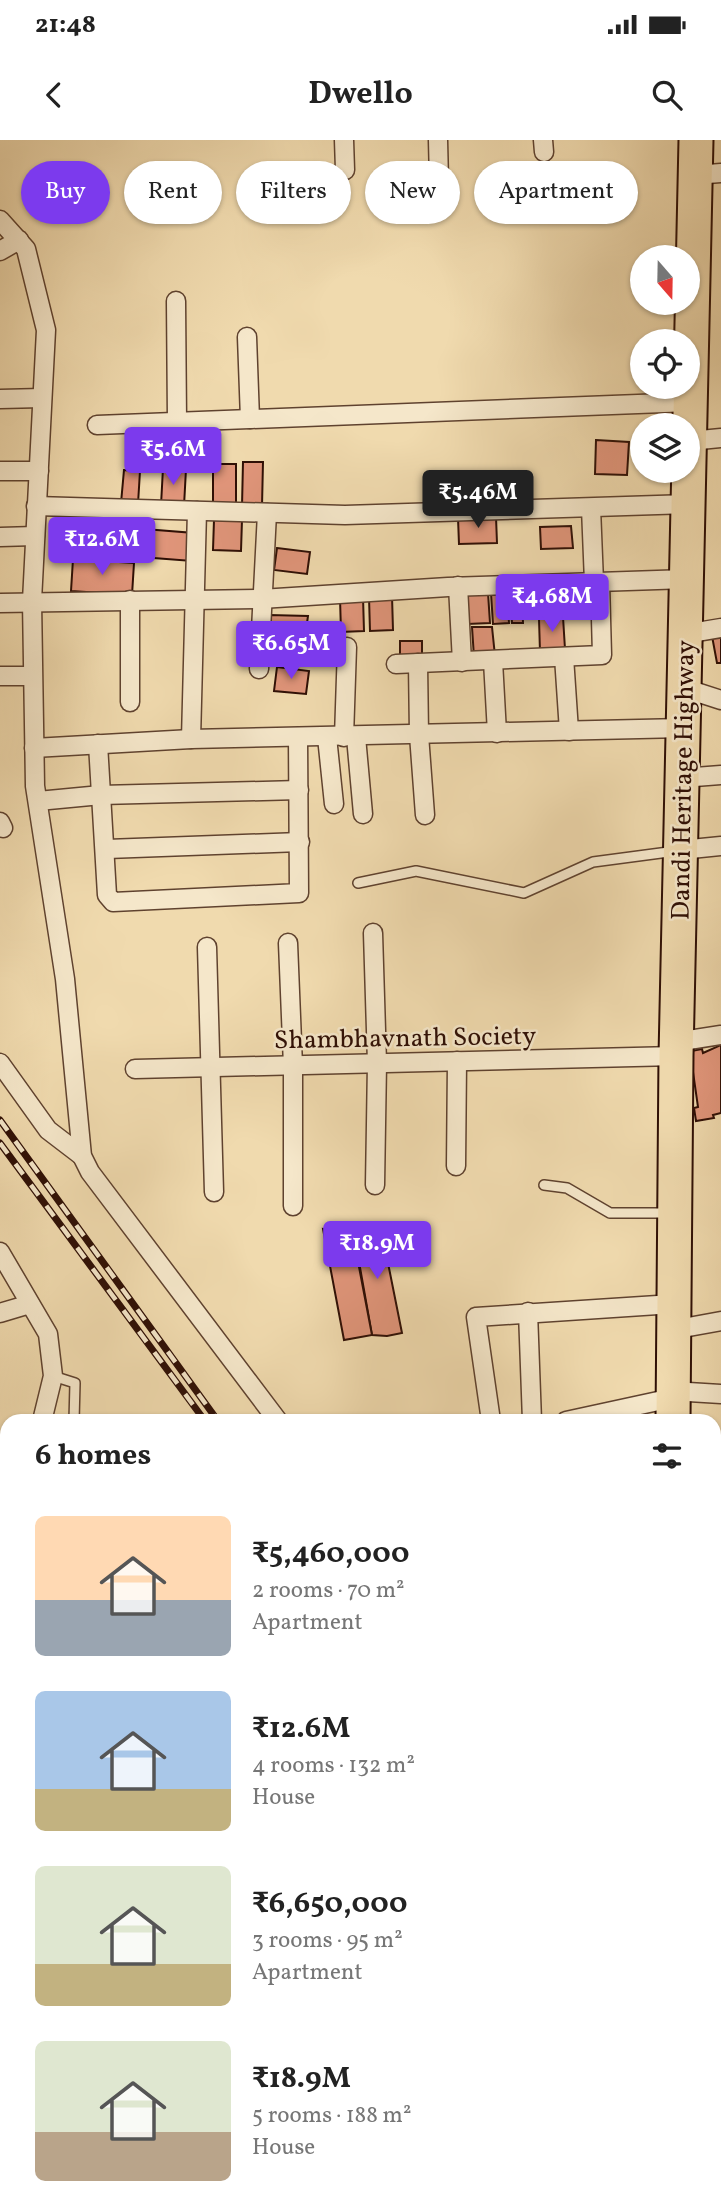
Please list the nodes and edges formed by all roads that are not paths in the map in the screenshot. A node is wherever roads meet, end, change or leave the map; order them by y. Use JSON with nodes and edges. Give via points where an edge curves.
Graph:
{"nodes":[{"id":1,"x":344,"y":140,"type":"edge"},
{"id":2,"x":438,"y":140,"type":"edge"},
{"id":3,"x":696,"y":140,"type":"edge"},
{"id":4,"x":345,"y":161,"type":"edge"},
{"id":5,"x":439,"y":161,"type":"edge"},
{"id":6,"x":708,"y":174,"type":"edge"},
{"id":7,"x":0,"y":220,"type":"edge"},
{"id":8,"x":19,"y":240,"type":"junction"},
{"id":9,"x":0,"y":251,"type":"edge"},
{"id":10,"x":176,"y":301,"type":"dead end"},
{"id":11,"x":247,"y":337,"type":"dead end"},
{"id":12,"x":42,"y":398,"type":"junction"},
{"id":13,"x":0,"y":399,"type":"edge"},
{"id":14,"x":691,"y":402,"type":"junction"},
{"id":15,"x":250,"y":419,"type":"junction"},
{"id":16,"x":177,"y":422,"type":"junction"},
{"id":17,"x":97,"y":425,"type":"dead end"},
{"id":18,"x":706,"y":439,"type":"edge"},
{"id":19,"x":0,"y":471,"type":"edge"},
{"id":20,"x":39,"y":471,"type":"junction"},
{"id":21,"x":689,"y":504,"type":"junction"},
{"id":22,"x":36,"y":506,"type":"junction"},
{"id":23,"x":591,"y":508,"type":"junction"},
{"id":24,"x":197,"y":511,"type":"junction"},
{"id":25,"x":267,"y":513,"type":"junction"},
{"id":26,"x":35,"y":536,"type":"junction"},
{"id":27,"x":0,"y":537,"type":"edge"},
{"id":28,"x":687,"y":579,"type":"junction"},
{"id":29,"x":597,"y":582,"type":"junction"},
{"id":30,"x":458,"y":586,"type":"junction"},
{"id":31,"x":261,"y":599,"type":"junction"},
{"id":32,"x":130,"y":600,"type":"junction"},
{"id":33,"x":197,"y":600,"type":"junction"},
{"id":34,"x":32,"y":601,"type":"junction"},
{"id":35,"x":0,"y":603,"type":"edge"},
{"id":36,"x":721,"y":628,"type":"edge"},
{"id":37,"x":685,"y":634,"type":"junction"},
{"id":38,"x":347,"y":648,"type":"dead end"},
{"id":39,"x":564,"y":657,"type":"junction"},
{"id":40,"x":493,"y":661,"type":"junction"},
{"id":41,"x":461,"y":662,"type":"junction"},
{"id":42,"x":418,"y":663,"type":"junction"},
{"id":43,"x":396,"y":664,"type":"dead end"},
{"id":44,"x":258,"y":669,"type":"dead end"},
{"id":45,"x":0,"y":676,"type":"edge"},
{"id":46,"x":31,"y":676,"type":"junction"},
{"id":47,"x":684,"y":688,"type":"junction"},
{"id":48,"x":721,"y":700,"type":"edge"},
{"id":49,"x":130,"y":702,"type":"dead end"},
{"id":50,"x":683,"y":728,"type":"junction"},
{"id":51,"x":569,"y":731,"type":"junction"},
{"id":52,"x":497,"y":733,"type":"junction"},
{"id":53,"x":419,"y":735,"type":"junction"},
{"id":54,"x":298,"y":737,"type":"junction"},
{"id":55,"x":342,"y":737,"type":"junction"},
{"id":56,"x":191,"y":739,"type":"junction"},
{"id":57,"x":98,"y":744,"type":"junction"},
{"id":58,"x":34,"y":748,"type":"junction"},
{"id":59,"x":721,"y":775,"type":"edge"},
{"id":60,"x":682,"y":778,"type":"junction"},
{"id":61,"x":299,"y":790,"type":"junction"},
{"id":62,"x":101,"y":795,"type":"junction"},
{"id":63,"x":38,"y":801,"type":"junction"},
{"id":64,"x":334,"y":804,"type":"dead end"},
{"id":65,"x":363,"y":814,"type":"dead end"},
{"id":66,"x":425,"y":815,"type":"dead end"},
{"id":67,"x":300,"y":842,"type":"junction"},
{"id":68,"x":721,"y":846,"type":"edge"},
{"id":69,"x":107,"y":849,"type":"junction"},
{"id":70,"x":681,"y":850,"type":"junction"},
{"id":71,"x":358,"y":883,"type":"dead end"},
{"id":72,"x":373,"y":933,"type":"dead end"},
{"id":73,"x":288,"y":943,"type":"dead end"},
{"id":74,"x":207,"y":947,"type":"dead end"},
{"id":75,"x":721,"y":1035,"type":"edge"},
{"id":76,"x":676,"y":1049,"type":"junction"},
{"id":77,"x":457,"y":1062,"type":"junction"},
{"id":78,"x":0,"y":1063,"type":"edge"},
{"id":79,"x":377,"y":1063,"type":"junction"},
{"id":80,"x":293,"y":1066,"type":"junction"},
{"id":81,"x":208,"y":1068,"type":"junction"},
{"id":82,"x":135,"y":1069,"type":"dead end"},
{"id":83,"x":82,"y":1156,"type":"junction"},
{"id":84,"x":456,"y":1166,"type":"dead end"},
{"id":85,"x":375,"y":1185,"type":"dead end"},
{"id":86,"x":544,"y":1185,"type":"dead end"},
{"id":87,"x":214,"y":1192,"type":"dead end"},
{"id":88,"x":293,"y":1206,"type":"dead end"},
{"id":89,"x":674,"y":1213,"type":"junction"},
{"id":90,"x":0,"y":1252,"type":"edge"},
{"id":91,"x":30,"y":1304,"type":"junction"},
{"id":92,"x":528,"y":1312,"type":"junction"},
{"id":93,"x":0,"y":1313,"type":"edge"},
{"id":94,"x":673,"y":1317,"type":"junction"},
{"id":95,"x":721,"y":1321,"type":"edge"},
{"id":96,"x":52,"y":1376,"type":"junction"},
{"id":97,"x":721,"y":1394,"type":"edge"},
{"id":98,"x":673,"y":1403,"type":"edge"},
{"id":99,"x":44,"y":1414,"type":"edge"},
{"id":100,"x":74,"y":1414,"type":"edge"},
{"id":101,"x":273,"y":1414,"type":"edge"},
{"id":102,"x":490,"y":1414,"type":"edge"},
{"id":103,"x":532,"y":1414,"type":"edge"},
{"id":104,"x":608,"y":1414,"type":"edge"}],
"edges":[{"from":1,"to":4,"type":"street"},
{"from":2,"to":5,"type":"street"},
{"from":3,"to":6,"type":"highway","name":"Dandi Heritage Highway"},
{"from":6,"to":14,"type":"highway","name":"Dandi Heritage Highway"},
{"from":7,"to":8,"type":"street"},
{"from":8,"to":9,"type":"street"},
{"from":8,"to":12,"type":"street","via":[[26,248],[46,330]]},
{"from":10,"to":16,"type":"street"},
{"from":11,"to":15,"type":"street"},
{"from":12,"to":13,"type":"street"},
{"from":12,"to":20,"type":"street"},
{"from":14,"to":15,"type":"street"},
{"from":14,"to":18,"type":"highway","name":"Dandi Heritage Highway"},
{"from":15,"to":16,"type":"street"},
{"from":16,"to":17,"type":"street"},
{"from":18,"to":21,"type":"highway","name":"Dandi Heritage Highway"},
{"from":19,"to":20,"type":"street"},
{"from":20,"to":22,"type":"street"},
{"from":21,"to":23,"type":"street"},
{"from":21,"to":28,"type":"highway","name":"Dandi Heritage Highway"},
{"from":22,"to":24,"type":"street"},
{"from":22,"to":26,"type":"street"},
{"from":23,"to":25,"type":"street"},
{"from":23,"to":29,"type":"street"},
{"from":24,"to":25,"type":"street"},
{"from":24,"to":33,"type":"street"},
{"from":25,"to":31,"type":"street"},
{"from":26,"to":27,"type":"street"},
{"from":26,"to":34,"type":"street"},
{"from":28,"to":29,"type":"street"},
{"from":28,"to":37,"type":"highway","name":"Dandi Heritage Highway"},
{"from":29,"to":30,"type":"street"},
{"from":29,"to":39,"type":"street","via":[[603,655]]},
{"from":30,"to":31,"type":"street"},
{"from":30,"to":41,"type":"street"},
{"from":31,"to":33,"type":"street"},
{"from":31,"to":44,"type":"street"},
{"from":32,"to":33,"type":"street"},
{"from":32,"to":34,"type":"street"},
{"from":32,"to":49,"type":"street"},
{"from":33,"to":56,"type":"street"},
{"from":34,"to":35,"type":"street"},
{"from":34,"to":46,"type":"street"},
{"from":36,"to":37,"type":"street"},
{"from":37,"to":47,"type":"highway","name":"Dandi Heritage Highway"},
{"from":38,"to":55,"type":"street"},
{"from":39,"to":40,"type":"street"},
{"from":39,"to":51,"type":"street"},
{"from":40,"to":41,"type":"street"},
{"from":40,"to":52,"type":"street"},
{"from":41,"to":42,"type":"street"},
{"from":42,"to":43,"type":"street"},
{"from":42,"to":53,"type":"street"},
{"from":45,"to":46,"type":"street"},
{"from":46,"to":58,"type":"street"},
{"from":47,"to":48,"type":"street"},
{"from":47,"to":50,"type":"highway","name":"Dandi Heritage Highway"},
{"from":50,"to":51,"type":"street"},
{"from":50,"to":60,"type":"highway","name":"Dandi Heritage Highway"},
{"from":51,"to":52,"type":"street"},
{"from":52,"to":53,"type":"street"},
{"from":53,"to":55,"type":"street"},
{"from":53,"to":66,"type":"street"},
{"from":54,"to":55,"type":"street"},
{"from":54,"to":56,"type":"street"},
{"from":54,"to":61,"type":"street"},
{"from":55,"to":64,"type":"street"},
{"from":55,"to":65,"type":"street"},
{"from":56,"to":57,"type":"street"},
{"from":57,"to":58,"type":"street"},
{"from":57,"to":62,"type":"street"},
{"from":58,"to":63,"type":"street"},
{"from":59,"to":60,"type":"street"},
{"from":60,"to":70,"type":"highway","name":"Dandi Heritage Highway"},
{"from":61,"to":62,"type":"street"},
{"from":61,"to":67,"type":"street"},
{"from":62,"to":63,"type":"street"},
{"from":62,"to":69,"type":"street"},
{"from":63,"to":83,"type":"street","via":[[65,979]]},
{"from":67,"to":69,"type":"street"},
{"from":67,"to":69,"type":"street","via":[[301,890],[296,894],[113,902],[107,895]]},
{"from":68,"to":70,"type":"street"},
{"from":70,"to":71,"type":"lane","via":[[593,862],[524,893],[416,871]]},
{"from":70,"to":76,"type":"highway","name":"Dandi Heritage Highway"},
{"from":72,"to":79,"type":"street"},
{"from":73,"to":80,"type":"street"},
{"from":74,"to":81,"type":"street"},
{"from":75,"to":76,"type":"street","name":"Shambhavnath Society"},
{"from":76,"to":77,"type":"street","name":"Shambhavnath Society"},
{"from":76,"to":89,"type":"highway","name":"Dandi Heritage Highway"},
{"from":77,"to":79,"type":"street","name":"Shambhavnath Society"},
{"from":77,"to":84,"type":"street"},
{"from":78,"to":83,"type":"street","via":[[48,1130]]},
{"from":79,"to":80,"type":"street","name":"Shambhavnath Society"},
{"from":79,"to":85,"type":"street"},
{"from":80,"to":81,"type":"street","name":"Shambhavnath Society"},
{"from":80,"to":88,"type":"street"},
{"from":81,"to":82,"type":"street","name":"Shambhavnath Society"},
{"from":81,"to":87,"type":"street"},
{"from":83,"to":101,"type":"street"},
{"from":86,"to":89,"type":"lane","via":[[568,1188],[610,1213]]},
{"from":89,"to":94,"type":"highway","name":"Dandi Heritage Highway"},
{"from":90,"to":91,"type":"street"},
{"from":91,"to":93,"type":"street"},
{"from":91,"to":96,"type":"street","via":[[48,1334]]},
{"from":92,"to":94,"type":"street"},
{"from":92,"to":102,"type":"street","via":[[480,1316],[474,1322]]},
{"from":92,"to":103,"type":"street"},
{"from":94,"to":95,"type":"street"},
{"from":94,"to":98,"type":"highway","name":"Dandi Heritage Highway"},
{"from":96,"to":99,"type":"street"},
{"from":96,"to":100,"type":"lane","via":[[76,1386]]},
{"from":97,"to":98,"type":"street"},
{"from":98,"to":104,"type":"street"}]}
